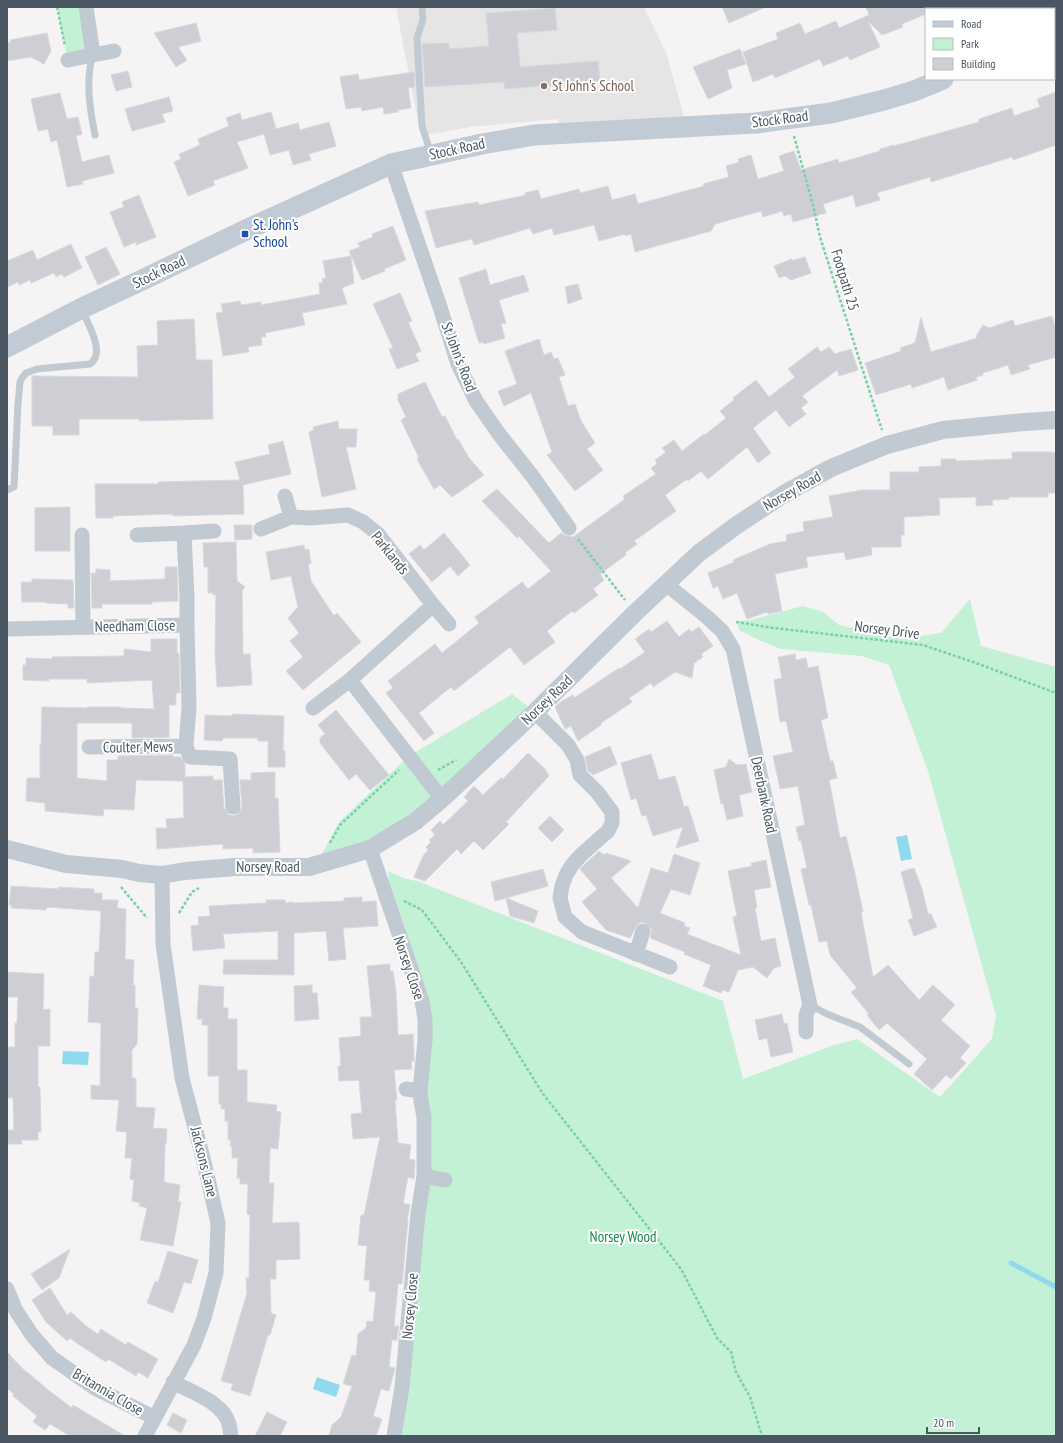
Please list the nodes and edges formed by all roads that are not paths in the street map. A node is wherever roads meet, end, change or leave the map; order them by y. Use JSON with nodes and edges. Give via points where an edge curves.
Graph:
{"nodes":[{"id":1,"x":86,"y":7,"type":"edge"},
{"id":2,"x":422,"y":7,"type":"edge"},
{"id":3,"x":114,"y":51,"type":"dead end"},
{"id":4,"x":93,"y":55,"type":"junction"},
{"id":5,"x":68,"y":60,"type":"road end"},
{"id":6,"x":941,"y":80,"type":"edge"},
{"id":7,"x":95,"y":134,"type":"dead end"},
{"id":8,"x":431,"y":154,"type":"junction"},
{"id":9,"x":391,"y":164,"type":"junction"},
{"id":10,"x":82,"y":308,"type":"junction"},
{"id":11,"x":7,"y":347,"type":"edge"},
{"id":12,"x":1056,"y":420,"type":"edge"},
{"id":13,"x":7,"y":490,"type":"edge"},
{"id":14,"x":284,"y":496,"type":"dead end"},
{"id":15,"x":291,"y":518,"type":"junction"},
{"id":16,"x":569,"y":528,"type":"road end"},
{"id":17,"x":261,"y":529,"type":"dead end"},
{"id":18,"x":214,"y":531,"type":"dead end"},
{"id":19,"x":184,"y":533,"type":"junction"},
{"id":20,"x":82,"y":535,"type":"dead end"},
{"id":21,"x":137,"y":536,"type":"dead end"},
{"id":22,"x":666,"y":584,"type":"junction"},
{"id":23,"x":433,"y":605,"type":"junction"},
{"id":24,"x":449,"y":624,"type":"dead end"},
{"id":25,"x":187,"y":625,"type":"junction"},
{"id":26,"x":83,"y":627,"type":"junction"},
{"id":27,"x":7,"y":629,"type":"edge"},
{"id":28,"x":188,"y":654,"type":"joint"},
{"id":29,"x":350,"y":680,"type":"junction"},
{"id":30,"x":313,"y":708,"type":"dead end"},
{"id":31,"x":535,"y":712,"type":"junction"},
{"id":32,"x":186,"y":746,"type":"junction"},
{"id":33,"x":90,"y":748,"type":"dead end"},
{"id":34,"x":442,"y":799,"type":"junction"},
{"id":35,"x":233,"y":807,"type":"dead end"},
{"id":36,"x":7,"y":849,"type":"edge"},
{"id":37,"x":370,"y":849,"type":"junction"},
{"id":38,"x":162,"y":876,"type":"junction"},
{"id":39,"x":643,"y":931,"type":"dead end"},
{"id":40,"x":636,"y":954,"type":"junction"},
{"id":41,"x":670,"y":968,"type":"dead end"},
{"id":42,"x":810,"y":1005,"type":"junction"},
{"id":43,"x":806,"y":1032,"type":"dead end"},
{"id":44,"x":909,"y":1064,"type":"dead end"},
{"id":45,"x":424,"y":1176,"type":"junction"},
{"id":46,"x":445,"y":1180,"type":"dead end"},
{"id":47,"x":7,"y":1289,"type":"edge"},
{"id":48,"x":173,"y":1382,"type":"junction"},
{"id":49,"x":154,"y":1418,"type":"junction"},
{"id":50,"x":144,"y":1436,"type":"edge"},
{"id":51,"x":231,"y":1436,"type":"edge"},
{"id":52,"x":394,"y":1436,"type":"edge"}],
"edges":[{"from":1,"to":4,"type":"street"},
{"from":2,"to":8,"type":"lane","via":[[423,20],[416,38],[422,126]]},
{"from":3,"to":4,"type":"street"},
{"from":4,"to":5,"type":"street"},
{"from":4,"to":7,"type":"lane","via":[[90,65],[90,106]]},
{"from":6,"to":8,"type":"main road","name":"Stock Road","via":[[914,91],[831,113],[756,123],[534,136]]},
{"from":8,"to":9,"type":"main road","name":"Stock Road"},
{"from":9,"to":10,"type":"main road","name":"Stock Road"},
{"from":9,"to":16,"type":"street","name":"St John's Road","via":[[458,364],[476,402]]},
{"from":10,"to":11,"type":"main road","name":"Stock Road"},
{"from":10,"to":13,"type":"lane","via":[[96,347],[94,360],[90,364],[41,368],[26,373],[20,382],[14,487]]},
{"from":12,"to":22,"type":"street","name":"Norsey Road","via":[[943,430],[887,446],[831,468],[784,494],[737,525],[699,552]]},
{"from":14,"to":15,"type":"street"},
{"from":15,"to":17,"type":"street","name":"Parklands"},
{"from":15,"to":23,"type":"street","name":"Parklands","via":[[348,515],[363,522],[378,534]]},
{"from":18,"to":19,"type":"street"},
{"from":19,"to":21,"type":"street"},
{"from":19,"to":25,"type":"street","name":"Needham Close"},
{"from":20,"to":26,"type":"street","name":"Needham Close"},
{"from":22,"to":31,"type":"street","name":"Norsey Road"},
{"from":22,"to":42,"type":"street","name":"Deerbank Road","via":[[722,631],[733,648]]},
{"from":23,"to":24,"type":"street","name":"Parklands"},
{"from":23,"to":29,"type":"street"},
{"from":25,"to":26,"type":"street","name":"Needham Close"},
{"from":25,"to":28,"type":"street","name":"Needham Close"},
{"from":26,"to":27,"type":"street","name":"Needham Close"},
{"from":28,"to":32,"type":"street","name":"Coulter Mews","via":[[190,707]]},
{"from":29,"to":30,"type":"street"},
{"from":29,"to":34,"type":"street"},
{"from":31,"to":34,"type":"street","name":"Norsey Road"},
{"from":31,"to":40,"type":"street","via":[[568,745],[577,760],[580,775],[612,812],[612,823],[608,831],[582,854],[566,875],[560,898],[565,917],[582,932]]},
{"from":32,"to":33,"type":"street","name":"Coulter Mews"},
{"from":32,"to":35,"type":"street","name":"Coulter Mews","via":[[190,757],[230,759]]},
{"from":34,"to":37,"type":"street","name":"Norsey Road","via":[[416,821]]},
{"from":36,"to":38,"type":"street","name":"Norsey Road","via":[[66,864]]},
{"from":37,"to":38,"type":"street","name":"Norsey Road","via":[[309,867],[228,867]]},
{"from":37,"to":45,"type":"street","name":"Norsey Close","via":[[422,1002],[425,1019],[425,1040],[413,1090],[421,1102],[424,1117]]},
{"from":38,"to":48,"type":"street","name":"Jacksons Lane","via":[[163,944],[182,1078],[218,1223],[216,1273],[204,1318],[194,1345]]},
{"from":39,"to":40,"type":"street"},
{"from":40,"to":41,"type":"street"},
{"from":42,"to":43,"type":"street","name":"Deerbank Road","via":[[806,1015]]},
{"from":42,"to":44,"type":"lane","via":[[860,1027]]},
{"from":45,"to":46,"type":"street"},
{"from":45,"to":52,"type":"street","name":"Norsey Close","via":[[418,1214],[402,1387]]},
{"from":47,"to":49,"type":"street","name":"Britannia Close","via":[[15,1309],[32,1335],[52,1358],[95,1388]]},
{"from":48,"to":49,"type":"street","name":"Jacksons Lane"},
{"from":48,"to":51,"type":"street","via":[[218,1406],[230,1424]]},
{"from":49,"to":50,"type":"street","name":"Jacksons Lane"}]}
